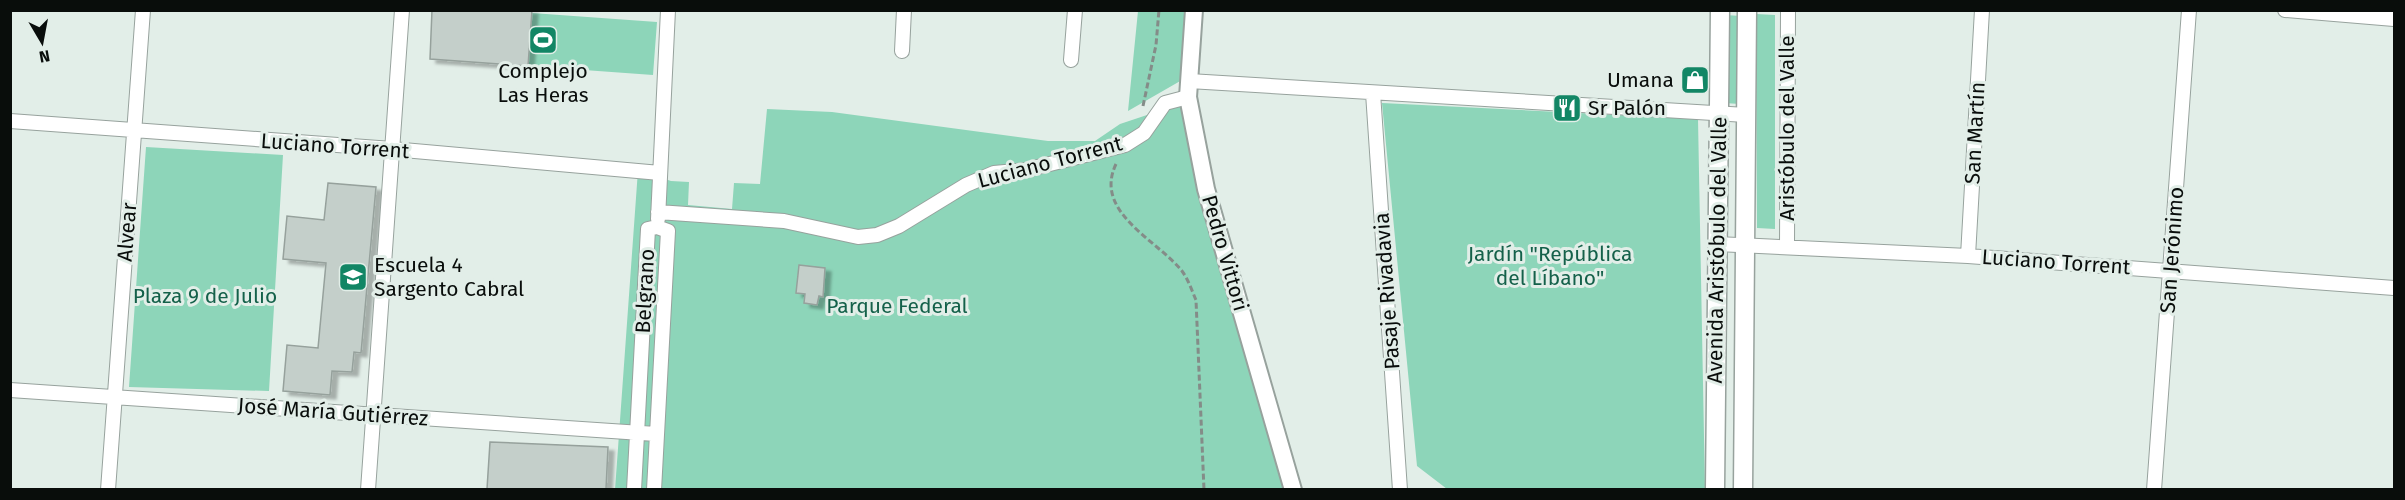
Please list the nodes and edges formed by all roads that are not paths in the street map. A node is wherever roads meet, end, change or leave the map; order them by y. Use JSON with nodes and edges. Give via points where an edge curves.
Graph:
{"nodes":[{"id":1,"x":143,"y":10,"type":"edge"},
{"id":2,"x":402,"y":10,"type":"edge"},
{"id":3,"x":668,"y":10,"type":"edge"},
{"id":4,"x":904,"y":10,"type":"edge"},
{"id":5,"x":1075,"y":10,"type":"edge"},
{"id":6,"x":1194,"y":10,"type":"edge"},
{"id":7,"x":1720,"y":10,"type":"edge"},
{"id":8,"x":1747,"y":10,"type":"edge"},
{"id":9,"x":1788,"y":10,"type":"edge"},
{"id":10,"x":1982,"y":10,"type":"edge"},
{"id":11,"x":2189,"y":10,"type":"edge"},
{"id":12,"x":2285,"y":10,"type":"edge"},
{"id":13,"x":2394,"y":19,"type":"edge"},
{"id":14,"x":902,"y":51,"type":"dead end"},
{"id":15,"x":1071,"y":60,"type":"dead end"},
{"id":16,"x":1189,"y":89,"type":"junction"},
{"id":17,"x":1373,"y":93,"type":"junction"},
{"id":18,"x":1719,"y":112,"type":"junction"},
{"id":19,"x":1746,"y":115,"type":"junction"},
{"id":20,"x":10,"y":121,"type":"edge"},
{"id":21,"x":135,"y":131,"type":"junction"},
{"id":22,"x":392,"y":150,"type":"junction"},
{"id":23,"x":660,"y":173,"type":"junction"},
{"id":24,"x":658,"y":212,"type":"junction"},
{"id":25,"x":657,"y":227,"type":"junction"},
{"id":26,"x":1717,"y":244,"type":"junction"},
{"id":27,"x":1746,"y":245,"type":"junction"},
{"id":28,"x":1787,"y":246,"type":"junction"},
{"id":29,"x":1968,"y":256,"type":"junction"},
{"id":30,"x":2170,"y":270,"type":"junction"},
{"id":31,"x":2394,"y":288,"type":"edge"},
{"id":32,"x":10,"y":390,"type":"edge"},
{"id":33,"x":114,"y":397,"type":"junction"},
{"id":34,"x":373,"y":415,"type":"junction"},
{"id":35,"x":637,"y":433,"type":"junction"},
{"id":36,"x":656,"y":434,"type":"junction"},
{"id":37,"x":108,"y":489,"type":"edge"},
{"id":38,"x":368,"y":489,"type":"edge"},
{"id":39,"x":634,"y":489,"type":"edge"},
{"id":40,"x":654,"y":489,"type":"edge"},
{"id":41,"x":1293,"y":489,"type":"edge"},
{"id":42,"x":1400,"y":489,"type":"edge"},
{"id":43,"x":1715,"y":489,"type":"edge"},
{"id":44,"x":1743,"y":489,"type":"edge"},
{"id":45,"x":2154,"y":489,"type":"edge"}],
"edges":[{"from":1,"to":21,"type":"street","name":"Alvear"},
{"from":2,"to":22,"type":"street"},
{"from":3,"to":23,"type":"street"},
{"from":4,"to":14,"type":"street"},
{"from":5,"to":15,"type":"street"},
{"from":6,"to":16,"type":"street","name":"Pedro Vittori"},
{"from":7,"to":18,"type":"main road","name":"Avenida Aristóbulo del Valle"},
{"from":8,"to":19,"type":"main road","name":"Avenida Aristóbulo del Valle"},
{"from":9,"to":28,"type":"street","name":"Aristóbulo del Valle"},
{"from":10,"to":29,"type":"street","name":"San Martín"},
{"from":11,"to":30,"type":"street","name":"San Jerónimo"},
{"from":12,"to":13,"type":"street"},
{"from":16,"to":17,"type":"street","name":"Luciano Torrent"},
{"from":16,"to":24,"type":"street","name":"Luciano Torrent","via":[[1165,103],[1144,133],[1125,145],[1026,170],[994,174],[966,185],[877,235],[858,237],[784,222]]},
{"from":16,"to":41,"type":"street","name":"Pedro Vittori","via":[[1206,189]]},
{"from":17,"to":18,"type":"street","name":"Luciano Torrent"},
{"from":17,"to":42,"type":"street","name":"Pasaje Rivadavia"},
{"from":18,"to":19,"type":"street","name":"Luciano Torrent"},
{"from":18,"to":26,"type":"main road","name":"Avenida Aristóbulo del Valle"},
{"from":19,"to":27,"type":"main road","name":"Avenida Aristóbulo del Valle"},
{"from":20,"to":21,"type":"street","name":"Luciano Torrent"},
{"from":21,"to":22,"type":"street","name":"Luciano Torrent"},
{"from":21,"to":33,"type":"street","name":"Alvear"},
{"from":22,"to":23,"type":"street","name":"Luciano Torrent"},
{"from":22,"to":34,"type":"street"},
{"from":23,"to":24,"type":"street"},
{"from":24,"to":25,"type":"street"},
{"from":25,"to":35,"type":"street","name":"Belgrano","via":[[648,229]]},
{"from":25,"to":36,"type":"street","name":"Belgrano","via":[[668,231]]},
{"from":26,"to":27,"type":"street","name":"Luciano Torrent"},
{"from":26,"to":43,"type":"main road","name":"Avenida Aristóbulo del Valle"},
{"from":27,"to":28,"type":"street","name":"Luciano Torrent"},
{"from":27,"to":44,"type":"main road","name":"Avenida Aristóbulo del Valle"},
{"from":28,"to":29,"type":"street","name":"Luciano Torrent"},
{"from":29,"to":30,"type":"street","name":"Luciano Torrent"},
{"from":30,"to":31,"type":"street","name":"Luciano Torrent"},
{"from":30,"to":45,"type":"street","name":"San Jerónimo"},
{"from":32,"to":33,"type":"street","name":"José María Gutiérrez"},
{"from":33,"to":34,"type":"street","name":"José María Gutiérrez"},
{"from":33,"to":37,"type":"street","name":"Alvear"},
{"from":34,"to":35,"type":"street","name":"José María Gutiérrez"},
{"from":34,"to":38,"type":"street"},
{"from":35,"to":36,"type":"street","name":"José María Gutiérrez"},
{"from":35,"to":39,"type":"street","name":"Belgrano"},
{"from":36,"to":40,"type":"street","name":"Belgrano"}]}
